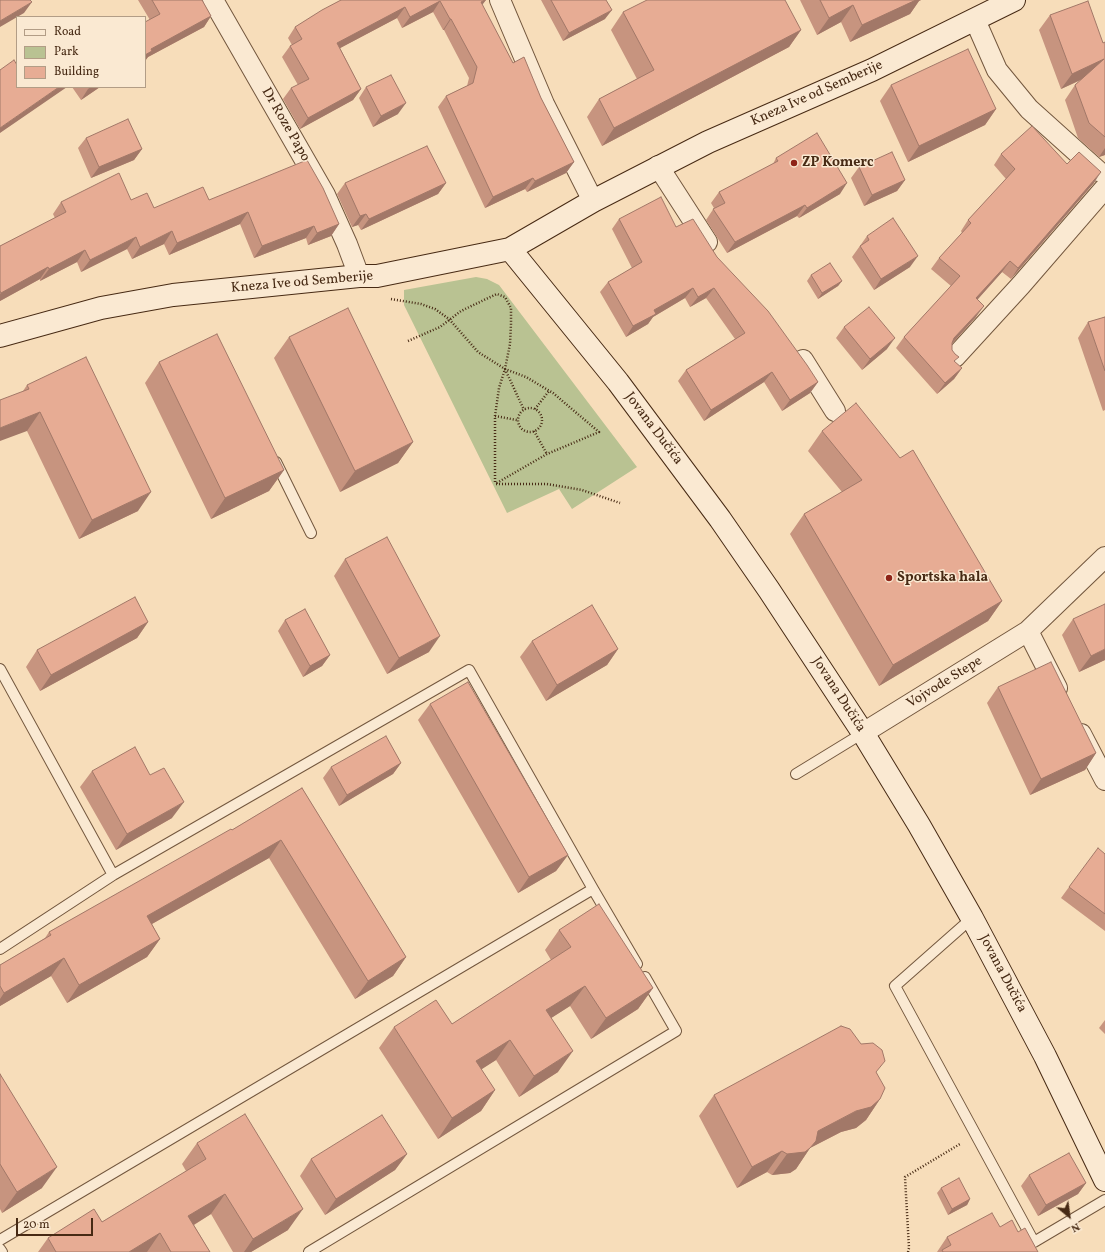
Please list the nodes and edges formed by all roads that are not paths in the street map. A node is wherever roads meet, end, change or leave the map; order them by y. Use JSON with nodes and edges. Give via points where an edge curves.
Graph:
{"nodes":[{"id":1,"x":213,"y":0,"type":"edge"},
{"id":2,"x":500,"y":0,"type":"edge"},
{"id":3,"x":1014,"y":0,"type":"edge"},
{"id":4,"x":975,"y":20,"type":"junction"},
{"id":5,"x":658,"y":166,"type":"junction"},
{"id":6,"x":1105,"y":178,"type":"edge"},
{"id":7,"x":1105,"y":188,"type":"edge"},
{"id":8,"x":593,"y":201,"type":"junction"},
{"id":9,"x":510,"y":249,"type":"junction"},
{"id":10,"x":718,"y":260,"type":"edge"},
{"id":11,"x":359,"y":276,"type":"junction"},
{"id":12,"x":0,"y":336,"type":"edge"},
{"id":13,"x":791,"y":344,"type":"edge"},
{"id":14,"x":955,"y":357,"type":"edge"},
{"id":15,"x":835,"y":411,"type":"dead end"},
{"id":16,"x":273,"y":456,"type":"edge"},
{"id":17,"x":311,"y":533,"type":"dead end"},
{"id":18,"x":1105,"y":557,"type":"edge"},
{"id":19,"x":1028,"y":631,"type":"junction"},
{"id":20,"x":0,"y":669,"type":"edge"},
{"id":21,"x":863,"y":733,"type":"junction"},
{"id":22,"x":796,"y":774,"type":"dead end"},
{"id":23,"x":1105,"y":780,"type":"edge"},
{"id":24,"x":113,"y":875,"type":"junction"},
{"id":25,"x":593,"y":889,"type":"junction"},
{"id":26,"x":972,"y":918,"type":"junction"},
{"id":27,"x":0,"y":949,"type":"edge"},
{"id":28,"x":1105,"y":1180,"type":"edge"},
{"id":29,"x":1105,"y":1200,"type":"edge"},
{"id":30,"x":0,"y":1240,"type":"edge"},
{"id":31,"x":0,"y":1249,"type":"edge"},
{"id":32,"x":2,"y":1252,"type":"edge"},
{"id":33,"x":309,"y":1252,"type":"edge"}],
"edges":[{"from":1,"to":11,"type":"street","name":"Dr Roze Papo","via":[[325,195]]},
{"from":2,"to":8,"type":"street","via":[[544,104]]},
{"from":3,"to":4,"type":"street","name":"Kneza Ive od Semberije"},
{"from":4,"to":5,"type":"street","name":"Kneza Ive od Semberije","via":[[872,70]]},
{"from":4,"to":6,"type":"street","via":[[997,70],[1029,109]]},
{"from":5,"to":8,"type":"street","name":"Kneza Ive od Semberije"},
{"from":5,"to":10,"type":"street"},
{"from":7,"to":14,"type":"street"},
{"from":8,"to":9,"type":"street","name":"Kneza Ive od Semberije"},
{"from":9,"to":11,"type":"street","name":"Kneza Ive od Semberije","via":[[377,276]]},
{"from":9,"to":21,"type":"street","name":"Jovana Dučića","via":[[618,382],[706,500]]},
{"from":11,"to":12,"type":"street","name":"Kneza Ive od Semberije","via":[[173,295],[101,308]]},
{"from":13,"to":15,"type":"street"},
{"from":16,"to":17,"type":"lane"},
{"from":18,"to":19,"type":"street","name":"Vojvode Stepe"},
{"from":19,"to":21,"type":"street","name":"Vojvode Stepe"},
{"from":19,"to":23,"type":"street"},
{"from":20,"to":24,"type":"lane"},
{"from":21,"to":22,"type":"lane"},
{"from":21,"to":26,"type":"street","name":"Jovana Dučića"},
{"from":24,"to":25,"type":"lane","via":[[469,670]]},
{"from":24,"to":27,"type":"lane"},
{"from":25,"to":30,"type":"lane"},
{"from":25,"to":33,"type":"lane","via":[[676,1031]]},
{"from":26,"to":28,"type":"street","name":"Jovana Dučića","via":[[1045,1056]]},
{"from":26,"to":29,"type":"lane","via":[[895,986],[1034,1242]]},
{"from":31,"to":32,"type":"lane"}]}
